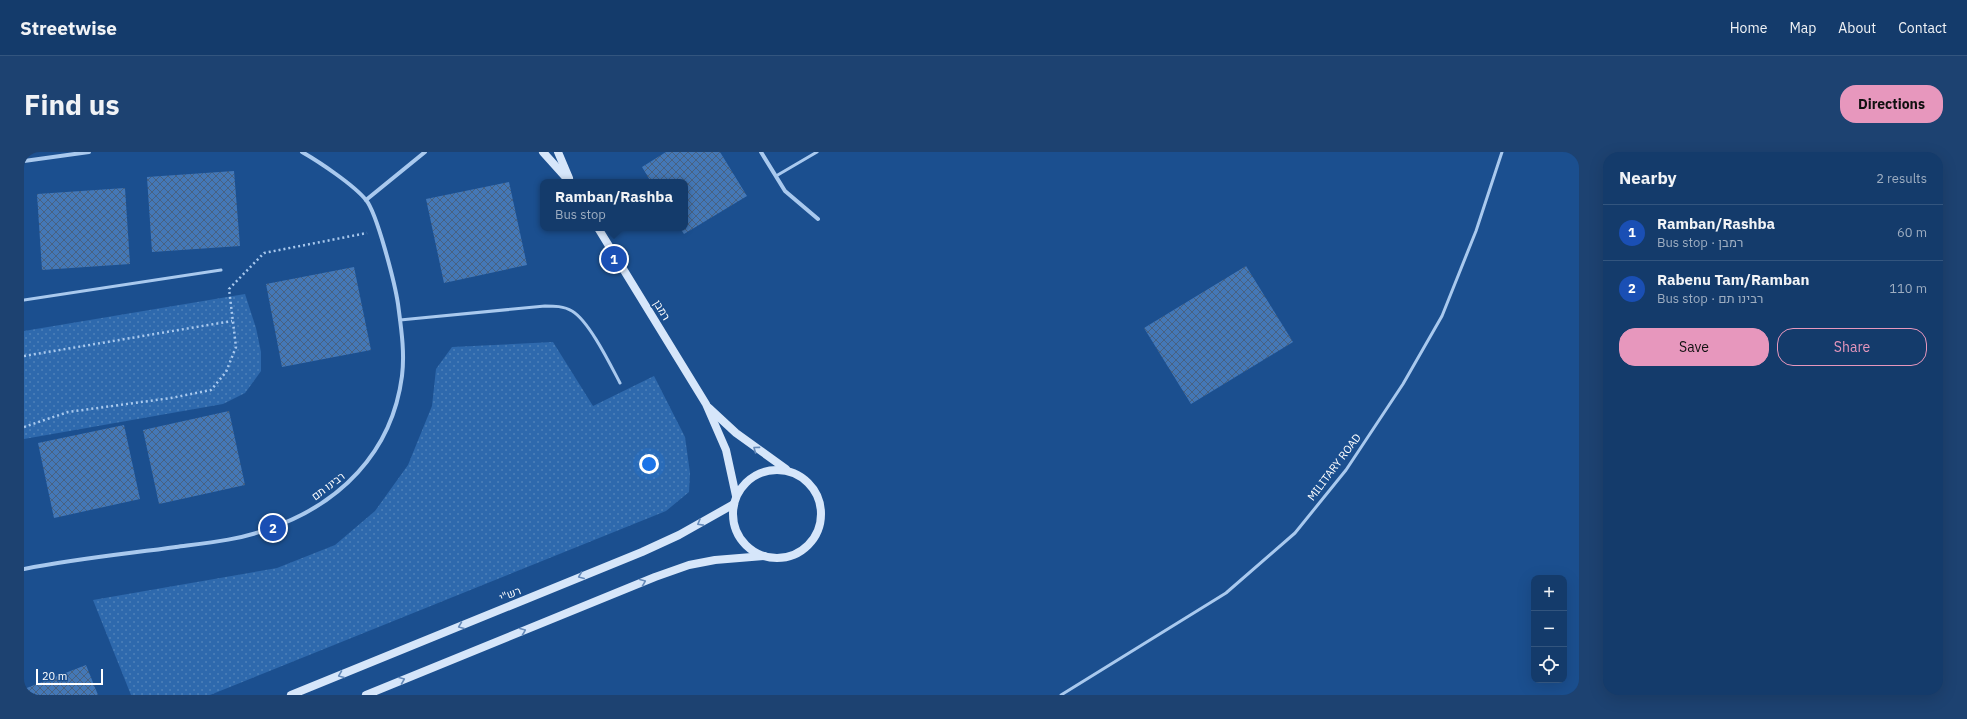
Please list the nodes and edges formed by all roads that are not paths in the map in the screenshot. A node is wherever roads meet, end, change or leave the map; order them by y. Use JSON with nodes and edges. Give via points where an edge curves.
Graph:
{"nodes":[{"id":1,"x":89,"y":152,"type":"edge"},
{"id":2,"x":302,"y":152,"type":"edge"},
{"id":3,"x":425,"y":152,"type":"edge"},
{"id":4,"x":543,"y":152,"type":"edge"},
{"id":5,"x":558,"y":152,"type":"edge"},
{"id":6,"x":761,"y":152,"type":"edge"},
{"id":7,"x":817,"y":152,"type":"edge"},
{"id":8,"x":1502,"y":152,"type":"edge"},
{"id":9,"x":24,"y":161,"type":"edge"},
{"id":10,"x":776,"y":176,"type":"junction"},
{"id":11,"x":567,"y":179,"type":"edge"},
{"id":12,"x":569,"y":179,"type":"edge"},
{"id":13,"x":366,"y":200,"type":"junction"},
{"id":14,"x":818,"y":219,"type":"dead end"},
{"id":15,"x":600,"y":231,"type":"edge"},
{"id":16,"x":221,"y":270,"type":"dead end"},
{"id":17,"x":24,"y":300,"type":"edge"},
{"id":18,"x":400,"y":320,"type":"junction"},
{"id":19,"x":620,"y":383,"type":"dead end"},
{"id":20,"x":706,"y":404,"type":"junction"},
{"id":21,"x":788,"y":471,"type":"junction"},
{"id":22,"x":735,"y":500,"type":"junction"},
{"id":23,"x":764,"y":556,"type":"junction"},
{"id":24,"x":24,"y":569,"type":"edge"},
{"id":25,"x":291,"y":695,"type":"edge"},
{"id":26,"x":366,"y":695,"type":"edge"},
{"id":27,"x":1061,"y":695,"type":"edge"}],
"edges":[{"from":1,"to":9,"type":"street"},
{"from":2,"to":13,"type":"street","via":[[341,178]]},
{"from":3,"to":13,"type":"street"},
{"from":4,"to":11,"type":"street"},
{"from":5,"to":12,"type":"street"},
{"from":6,"to":10,"type":"street"},
{"from":7,"to":10,"type":"lane"},
{"from":8,"to":27,"type":"lane","name":"MILITARY ROAD","via":[[1476,231],[1442,316],[1403,384],[1346,470],[1300,527],[1226,592]]},
{"from":10,"to":14,"type":"street","via":[[785,191]]},
{"from":13,"to":18,"type":"street","name":"רבינו תם","via":[[379,231],[397,295]]},
{"from":15,"to":20,"type":"street","name":"רמבן"},
{"from":16,"to":17,"type":"lane"},
{"from":18,"to":19,"type":"lane","via":[[545,306],[572,310],[582,318]]},
{"from":18,"to":24,"type":"street","name":"רבינו תם","via":[[402,376],[394,411],[381,443],[360,473],[329,499],[295,519],[267,530],[222,541]]},
{"from":21,"to":20,"type":"street","name":"רמבן","one_way":true,"via":[[736,433]]},
{"from":20,"to":22,"type":"street","name":"רמבן","via":[[726,450]]},
{"from":21,"to":22,"type":"street","via":[[757,474],[748,480]]},
{"from":21,"to":23,"type":"street","via":[[803,479],[815,492],[821,514],[819,525],[808,545],[798,552],[787,556]]},
{"from":22,"to":23,"type":"street","via":[[733,517],[742,542]]},
{"from":22,"to":25,"type":"street","name":"רש\"י","one_way":true,"via":[[679,535],[642,552]]},
{"from":26,"to":23,"type":"street","one_way":true,"via":[[689,565]]}]}
